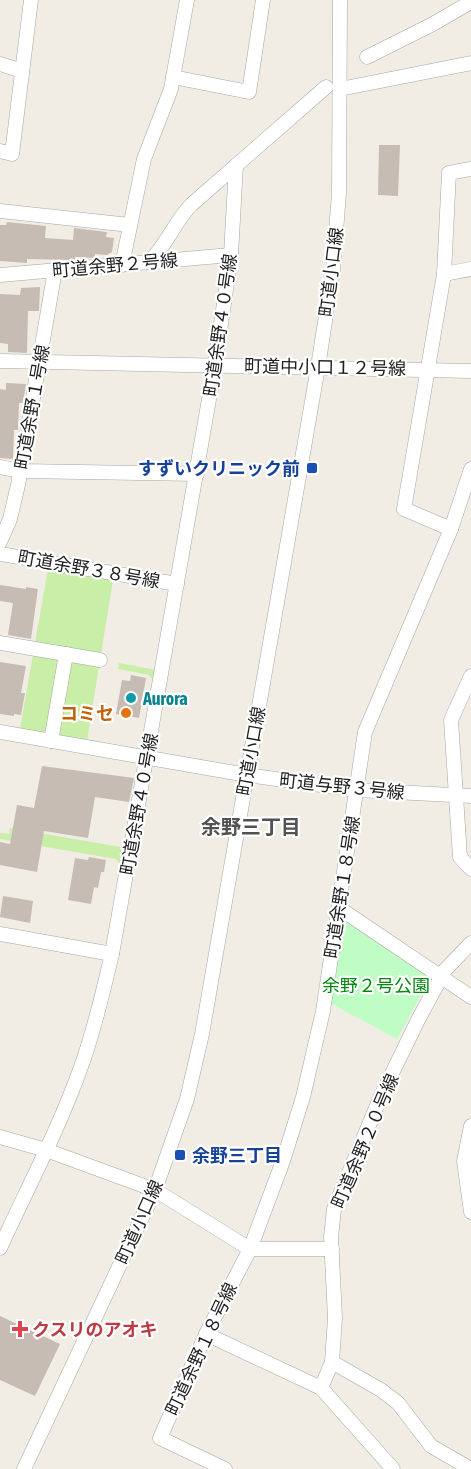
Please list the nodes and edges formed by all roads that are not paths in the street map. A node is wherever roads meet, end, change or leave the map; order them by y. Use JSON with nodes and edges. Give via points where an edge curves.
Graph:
{"nodes":[{"id":1,"x":31,"y":0,"type":"edge"},
{"id":2,"x":187,"y":0,"type":"edge"},
{"id":3,"x":263,"y":0,"type":"edge"},
{"id":4,"x":340,"y":0,"type":"edge"},
{"id":5,"x":471,"y":2,"type":"edge"},
{"id":6,"x":367,"y":57,"type":"dead end"},
{"id":7,"x":471,"y":63,"type":"edge"},
{"id":8,"x":0,"y":64,"type":"edge"},
{"id":9,"x":22,"y":71,"type":"junction"},
{"id":10,"x":173,"y":77,"type":"junction"},
{"id":11,"x":333,"y":88,"type":"junction"},
{"id":12,"x":6,"y":152,"type":"edge"},
{"id":13,"x":236,"y":165,"type":"junction"},
{"id":14,"x":471,"y":169,"type":"edge"},
{"id":15,"x":0,"y":211,"type":"edge"},
{"id":16,"x":130,"y":225,"type":"junction"},
{"id":17,"x":231,"y":255,"type":"junction"},
{"id":18,"x":149,"y":262,"type":"junction"},
{"id":19,"x":122,"y":265,"type":"junction"},
{"id":20,"x":471,"y":269,"type":"edge"},
{"id":21,"x":55,"y":270,"type":"junction"},
{"id":22,"x":444,"y":274,"type":"junction"},
{"id":23,"x":0,"y":275,"type":"edge"},
{"id":24,"x":0,"y":361,"type":"edge"},
{"id":25,"x":40,"y":362,"type":"junction"},
{"id":26,"x":215,"y":365,"type":"junction"},
{"id":27,"x":318,"y":367,"type":"junction"},
{"id":28,"x":428,"y":369,"type":"junction"},
{"id":29,"x":471,"y":371,"type":"edge"},
{"id":30,"x":0,"y":467,"type":"edge"},
{"id":31,"x":471,"y":469,"type":"edge"},
{"id":32,"x":21,"y":471,"type":"junction"},
{"id":33,"x":197,"y":474,"type":"junction"},
{"id":34,"x":451,"y":530,"type":"junction"},
{"id":35,"x":0,"y":542,"type":"edge"},
{"id":36,"x":0,"y":554,"type":"edge"},
{"id":37,"x":177,"y":584,"type":"junction"},
{"id":38,"x":0,"y":643,"type":"edge"},
{"id":39,"x":66,"y":654,"type":"junction"},
{"id":40,"x":100,"y":660,"type":"dead end"},
{"id":41,"x":471,"y":676,"type":"edge"},
{"id":42,"x":0,"y":732,"type":"edge"},
{"id":43,"x":51,"y":741,"type":"junction"},
{"id":44,"x":147,"y":758,"type":"junction"},
{"id":45,"x":247,"y":775,"type":"junction"},
{"id":46,"x":357,"y":790,"type":"junction"},
{"id":47,"x":455,"y":796,"type":"junction"},
{"id":48,"x":471,"y":796,"type":"edge"},
{"id":49,"x":471,"y":869,"type":"edge"},
{"id":50,"x":339,"y":908,"type":"junction"},
{"id":51,"x":0,"y":934,"type":"edge"},
{"id":52,"x":471,"y":943,"type":"edge"},
{"id":53,"x":112,"y":954,"type":"junction"},
{"id":54,"x":442,"y":976,"type":"junction"},
{"id":55,"x":471,"y":998,"type":"edge"},
{"id":56,"x":471,"y":1126,"type":"edge"},
{"id":57,"x":0,"y":1137,"type":"edge"},
{"id":58,"x":46,"y":1150,"type":"junction"},
{"id":59,"x":155,"y":1190,"type":"junction"},
{"id":60,"x":471,"y":1212,"type":"edge"},
{"id":61,"x":2,"y":1239,"type":"edge"},
{"id":62,"x":250,"y":1249,"type":"junction"},
{"id":63,"x":332,"y":1249,"type":"junction"},
{"id":64,"x":206,"y":1334,"type":"junction"},
{"id":65,"x":332,"y":1362,"type":"junction"},
{"id":66,"x":321,"y":1388,"type":"junction"},
{"id":67,"x":454,"y":1465,"type":"edge"},
{"id":68,"x":24,"y":1469,"type":"edge"},
{"id":69,"x":225,"y":1469,"type":"edge"},
{"id":70,"x":393,"y":1469,"type":"edge"},
{"id":71,"x":471,"y":1469,"type":"edge"}],
"edges":[{"from":1,"to":9,"type":"street"},
{"from":2,"to":10,"type":"street"},
{"from":3,"to":10,"type":"street","via":[[249,92]]},
{"from":4,"to":11,"type":"street","name":"町道小口線"},
{"from":5,"to":6,"type":"street"},
{"from":7,"to":11,"type":"street"},
{"from":8,"to":9,"type":"street"},
{"from":9,"to":12,"type":"street"},
{"from":10,"to":16,"type":"street","via":[[144,159]]},
{"from":11,"to":13,"type":"street"},
{"from":11,"to":27,"type":"street","name":"町道小口線","via":[[339,193],[333,270]]},
{"from":13,"to":17,"type":"street","name":"町道余野４０号線"},
{"from":13,"to":18,"type":"street","via":[[183,213],[159,253]]},
{"from":14,"to":22,"type":"street","via":[[449,173]]},
{"from":15,"to":16,"type":"street"},
{"from":16,"to":19,"type":"street"},
{"from":17,"to":18,"type":"street","name":"町道余野２号線"},
{"from":17,"to":26,"type":"street","name":"町道余野４０号線"},
{"from":18,"to":19,"type":"street","name":"町道余野２号線"},
{"from":19,"to":21,"type":"street","name":"町道余野２号線"},
{"from":20,"to":22,"type":"street"},
{"from":21,"to":23,"type":"street","name":"町道余野２号線"},
{"from":21,"to":25,"type":"street","name":"町道余野１号線"},
{"from":22,"to":28,"type":"street"},
{"from":24,"to":25,"type":"street","name":"町道中小口１２号線"},
{"from":25,"to":26,"type":"street","name":"町道中小口１２号線"},
{"from":25,"to":32,"type":"street","name":"町道余野１号線"},
{"from":26,"to":27,"type":"street","name":"町道中小口１２号線"},
{"from":26,"to":33,"type":"street","name":"町道余野４０号線"},
{"from":27,"to":28,"type":"street","name":"町道中小口１２号線"},
{"from":27,"to":45,"type":"street","name":"町道小口線"},
{"from":28,"to":29,"type":"street","name":"町道中小口１２号線"},
{"from":28,"to":34,"type":"street","via":[[404,509]]},
{"from":30,"to":32,"type":"street"},
{"from":31,"to":34,"type":"street","name":"町道余野１８号線"},
{"from":32,"to":33,"type":"street"},
{"from":32,"to":35,"type":"street","name":"町道余野１号線","via":[[10,519]]},
{"from":33,"to":37,"type":"street","name":"町道余野４０号線"},
{"from":34,"to":46,"type":"street","name":"町道余野１８号線","via":[[365,732]]},
{"from":36,"to":37,"type":"street","name":"町道余野３８号線"},
{"from":37,"to":44,"type":"street","name":"町道余野４０号線"},
{"from":38,"to":39,"type":"street"},
{"from":39,"to":40,"type":"street"},
{"from":39,"to":43,"type":"street"},
{"from":41,"to":47,"type":"street","via":[[452,720]]},
{"from":42,"to":43,"type":"street","name":"町道与野３号線"},
{"from":43,"to":44,"type":"street","name":"町道与野３号線"},
{"from":44,"to":45,"type":"street","name":"町道与野３号線"},
{"from":44,"to":53,"type":"street","name":"町道余野４０号線"},
{"from":45,"to":46,"type":"street","name":"町道与野３号線"},
{"from":45,"to":59,"type":"street","name":"町道小口線","via":[[202,1034],[187,1099]]},
{"from":46,"to":47,"type":"street","name":"町道与野３号線"},
{"from":46,"to":50,"type":"street","name":"町道余野１８号線"},
{"from":47,"to":48,"type":"street","name":"町道与野３号線"},
{"from":47,"to":49,"type":"street","via":[[460,857]]},
{"from":50,"to":54,"type":"street"},
{"from":50,"to":62,"type":"street","name":"町道余野１８号線","via":[[323,1011],[303,1097]]},
{"from":51,"to":53,"type":"street"},
{"from":52,"to":54,"type":"street","name":"町道余野２０号線"},
{"from":53,"to":58,"type":"street","name":"町道余野４０号線","via":[[98,1016]]},
{"from":54,"to":55,"type":"street"},
{"from":54,"to":63,"type":"street","name":"町道余野２０号線","via":[[381,1096],[334,1209]]},
{"from":56,"to":60,"type":"street","via":[[464,1161]]},
{"from":57,"to":58,"type":"street"},
{"from":58,"to":59,"type":"street"},
{"from":58,"to":61,"type":"street","name":"町道余野４０号線"},
{"from":59,"to":62,"type":"street"},
{"from":59,"to":68,"type":"street","name":"町道小口線"},
{"from":62,"to":63,"type":"street"},
{"from":62,"to":64,"type":"street","name":"町道余野１８号線"},
{"from":63,"to":65,"type":"street","name":"町道余野２０号線"},
{"from":64,"to":66,"type":"street"},
{"from":64,"to":69,"type":"street","name":"町道余野１８号線","via":[[159,1438]]},
{"from":65,"to":66,"type":"street","name":"町道余野２０号線"},
{"from":65,"to":67,"type":"street","via":[[398,1403],[431,1446]]},
{"from":66,"to":70,"type":"street"},
{"from":67,"to":71,"type":"street"}]}
